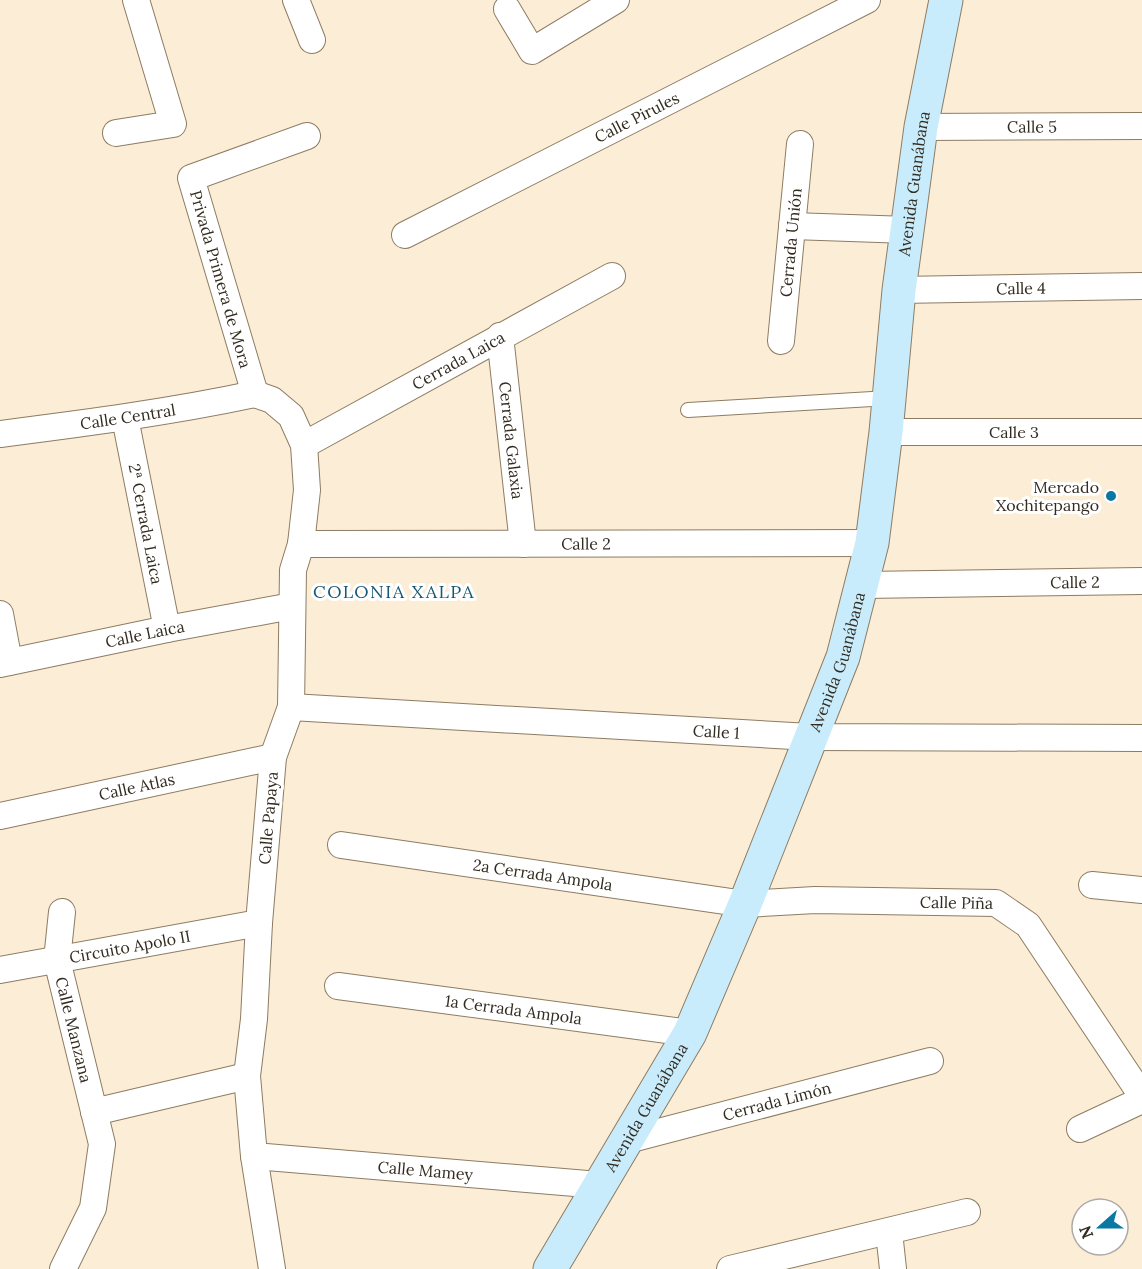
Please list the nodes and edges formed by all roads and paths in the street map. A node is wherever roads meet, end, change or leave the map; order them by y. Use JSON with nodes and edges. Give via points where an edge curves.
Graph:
{"nodes":[{"id":1,"x":136,"y":0,"type":"edge"},
{"id":2,"x":296,"y":0,"type":"edge"},
{"id":3,"x":616,"y":0,"type":"edge"},
{"id":4,"x":867,"y":0,"type":"edge"},
{"id":5,"x":946,"y":0,"type":"edge"},
{"id":6,"x":507,"y":9,"type":"dead end"},
{"id":7,"x":824,"y":9,"type":"edge"},
{"id":8,"x":312,"y":40,"type":"dead end"},
{"id":9,"x":1142,"y":126,"type":"edge"},
{"id":10,"x":921,"y":127,"type":"junction"},
{"id":11,"x":116,"y":133,"type":"dead end"},
{"id":12,"x":307,"y":136,"type":"dead end"},
{"id":13,"x":800,"y":144,"type":"dead end"},
{"id":14,"x":792,"y":226,"type":"junction"},
{"id":15,"x":908,"y":230,"type":"junction"},
{"id":16,"x":405,"y":235,"type":"dead end"},
{"id":17,"x":612,"y":276,"type":"dead end"},
{"id":18,"x":1142,"y":286,"type":"edge"},
{"id":19,"x":899,"y":290,"type":"junction"},
{"id":20,"x":500,"y":336,"type":"junction"},
{"id":21,"x":781,"y":341,"type":"dead end"},
{"id":22,"x":255,"y":394,"type":"junction"},
{"id":23,"x":889,"y":398,"type":"junction"},
{"id":24,"x":688,"y":410,"type":"dead end"},
{"id":25,"x":124,"y":418,"type":"junction"},
{"id":26,"x":886,"y":432,"type":"junction"},
{"id":27,"x":1142,"y":432,"type":"edge"},
{"id":28,"x":0,"y":434,"type":"edge"},
{"id":29,"x":304,"y":445,"type":"junction"},
{"id":30,"x":872,"y":543,"type":"junction"},
{"id":31,"x":301,"y":544,"type":"junction"},
{"id":32,"x":523,"y":544,"type":"junction"},
{"id":33,"x":1142,"y":581,"type":"edge"},
{"id":34,"x":863,"y":585,"type":"junction"},
{"id":35,"x":292,"y":606,"type":"junction"},
{"id":36,"x":0,"y":614,"type":"edge"},
{"id":37,"x":167,"y":629,"type":"junction"},
{"id":38,"x":4,"y":663,"type":"edge"},
{"id":39,"x":291,"y":707,"type":"junction"},
{"id":40,"x":810,"y":738,"type":"junction"},
{"id":41,"x":1142,"y":738,"type":"edge"},
{"id":42,"x":273,"y":757,"type":"junction"},
{"id":43,"x":0,"y":816,"type":"edge"},
{"id":44,"x":341,"y":845,"type":"dead end"},
{"id":45,"x":1092,"y":885,"type":"dead end"},
{"id":46,"x":1142,"y":890,"type":"edge"},
{"id":47,"x":745,"y":904,"type":"junction"},
{"id":48,"x":62,"y":912,"type":"dead end"},
{"id":49,"x":259,"y":923,"type":"junction"},
{"id":50,"x":57,"y":960,"type":"junction"},
{"id":51,"x":0,"y":970,"type":"edge"},
{"id":52,"x":338,"y":986,"type":"dead end"},
{"id":53,"x":690,"y":1033,"type":"junction"},
{"id":54,"x":930,"y":1061,"type":"dead end"},
{"id":55,"x":248,"y":1076,"type":"junction"},
{"id":56,"x":1142,"y":1098,"type":"edge"},
{"id":57,"x":94,"y":1112,"type":"junction"},
{"id":58,"x":1080,"y":1129,"type":"dead end"},
{"id":59,"x":624,"y":1142,"type":"junction"},
{"id":60,"x":254,"y":1156,"type":"junction"},
{"id":61,"x":599,"y":1185,"type":"junction"},
{"id":62,"x":967,"y":1212,"type":"dead end"},
{"id":63,"x":889,"y":1232,"type":"junction"},
{"id":64,"x":63,"y":1269,"type":"edge"},
{"id":65,"x":272,"y":1269,"type":"edge"},
{"id":66,"x":550,"y":1269,"type":"edge"},
{"id":67,"x":730,"y":1269,"type":"edge"},
{"id":68,"x":893,"y":1269,"type":"edge"}],
"edges":[{"from":1,"to":11,"type":"street","via":[[172,124]]},
{"from":2,"to":8,"type":"street"},
{"from":3,"to":6,"type":"street","via":[[532,51]]},
{"from":4,"to":7,"type":"street","name":"Calle Pirules"},
{"from":5,"to":10,"type":"street","name":"Avenida Guanábana"},
{"from":7,"to":16,"type":"street","name":"Calle Pirules"},
{"from":9,"to":10,"type":"street","name":"Calle 5"},
{"from":10,"to":15,"type":"street","name":"Avenida Guanábana"},
{"from":12,"to":22,"type":"street","name":"Privada Primera de Mora","via":[[191,178]]},
{"from":13,"to":14,"type":"street","name":"Cerrada Unión"},
{"from":14,"to":15,"type":"street"},
{"from":14,"to":21,"type":"street","name":"Cerrada Unión"},
{"from":15,"to":19,"type":"street","name":"Avenida Guanábana"},
{"from":17,"to":20,"type":"street","name":"Cerrada Laica"},
{"from":18,"to":19,"type":"street","name":"Calle 4"},
{"from":19,"to":23,"type":"street","name":"Avenida Guanábana"},
{"from":20,"to":29,"type":"street","name":"Cerrada Laica"},
{"from":20,"to":32,"type":"street","name":"Cerrada Galaxia"},
{"from":22,"to":25,"type":"street","name":"Calle Central"},
{"from":22,"to":29,"type":"street","name":"Calle Papaya","via":[[272,400],[291,416]]},
{"from":23,"to":24,"type":"lane"},
{"from":23,"to":26,"type":"street","name":"Avenida Guanábana"},
{"from":25,"to":28,"type":"street","name":"Calle Central"},
{"from":25,"to":37,"type":"street","name":"2ª Cerrada Laica"},
{"from":26,"to":27,"type":"street","name":"Calle 3"},
{"from":26,"to":30,"type":"street","name":"Avenida Guanábana"},
{"from":29,"to":31,"type":"street","name":"Calle Papaya","via":[[307,490]]},
{"from":30,"to":32,"type":"street","name":"Calle 2"},
{"from":30,"to":34,"type":"street","name":"Avenida Guanábana"},
{"from":31,"to":32,"type":"street","name":"Calle 2"},
{"from":31,"to":35,"type":"street","name":"Calle Papaya","via":[[292,570]]},
{"from":33,"to":34,"type":"street","name":"Calle 2"},
{"from":34,"to":40,"type":"street","name":"Avenida Guanábana","via":[[843,657]]},
{"from":35,"to":37,"type":"street","name":"Calle Laica"},
{"from":35,"to":39,"type":"street","name":"Calle Papaya"},
{"from":36,"to":38,"type":"street"},
{"from":37,"to":38,"type":"street","name":"Calle Laica"},
{"from":39,"to":40,"type":"street","name":"Calle 1"},
{"from":39,"to":42,"type":"street","name":"Calle Papaya"},
{"from":40,"to":41,"type":"street","name":"Calle 1"},
{"from":40,"to":47,"type":"street","name":"Avenida Guanábana"},
{"from":42,"to":43,"type":"street","name":"Calle Atlas"},
{"from":42,"to":49,"type":"street","name":"Calle Papaya"},
{"from":44,"to":47,"type":"street","name":"2a Cerrada Ampola"},
{"from":45,"to":46,"type":"street"},
{"from":47,"to":53,"type":"street","name":"Avenida Guanábana"},
{"from":47,"to":56,"type":"street","name":"Calle Piña","via":[[815,900],[996,903],[1028,925]]},
{"from":48,"to":50,"type":"street","name":"Calle Manzana"},
{"from":49,"to":50,"type":"street","name":"Circuito Apolo II"},
{"from":49,"to":55,"type":"street","name":"Calle Papaya"},
{"from":50,"to":51,"type":"street","name":"Circuito Apolo II"},
{"from":50,"to":57,"type":"street","name":"Calle Manzana"},
{"from":52,"to":53,"type":"street","name":"1a Cerrada Ampola"},
{"from":53,"to":59,"type":"street","name":"Avenida Guanábana"},
{"from":54,"to":59,"type":"street","name":"Cerrada Limón"},
{"from":55,"to":57,"type":"street"},
{"from":55,"to":60,"type":"street","name":"Calle Papaya"},
{"from":56,"to":58,"type":"street"},
{"from":57,"to":64,"type":"street","name":"Calle Manzana","via":[[102,1144],[93,1208]]},
{"from":59,"to":61,"type":"street","name":"Avenida Guanábana"},
{"from":60,"to":61,"type":"street","name":"Calle Mamey"},
{"from":60,"to":65,"type":"street","name":"Calle Papaya"},
{"from":61,"to":66,"type":"street","name":"Avenida Guanábana"},
{"from":62,"to":63,"type":"street"},
{"from":63,"to":67,"type":"street"},
{"from":63,"to":68,"type":"street"}]}
